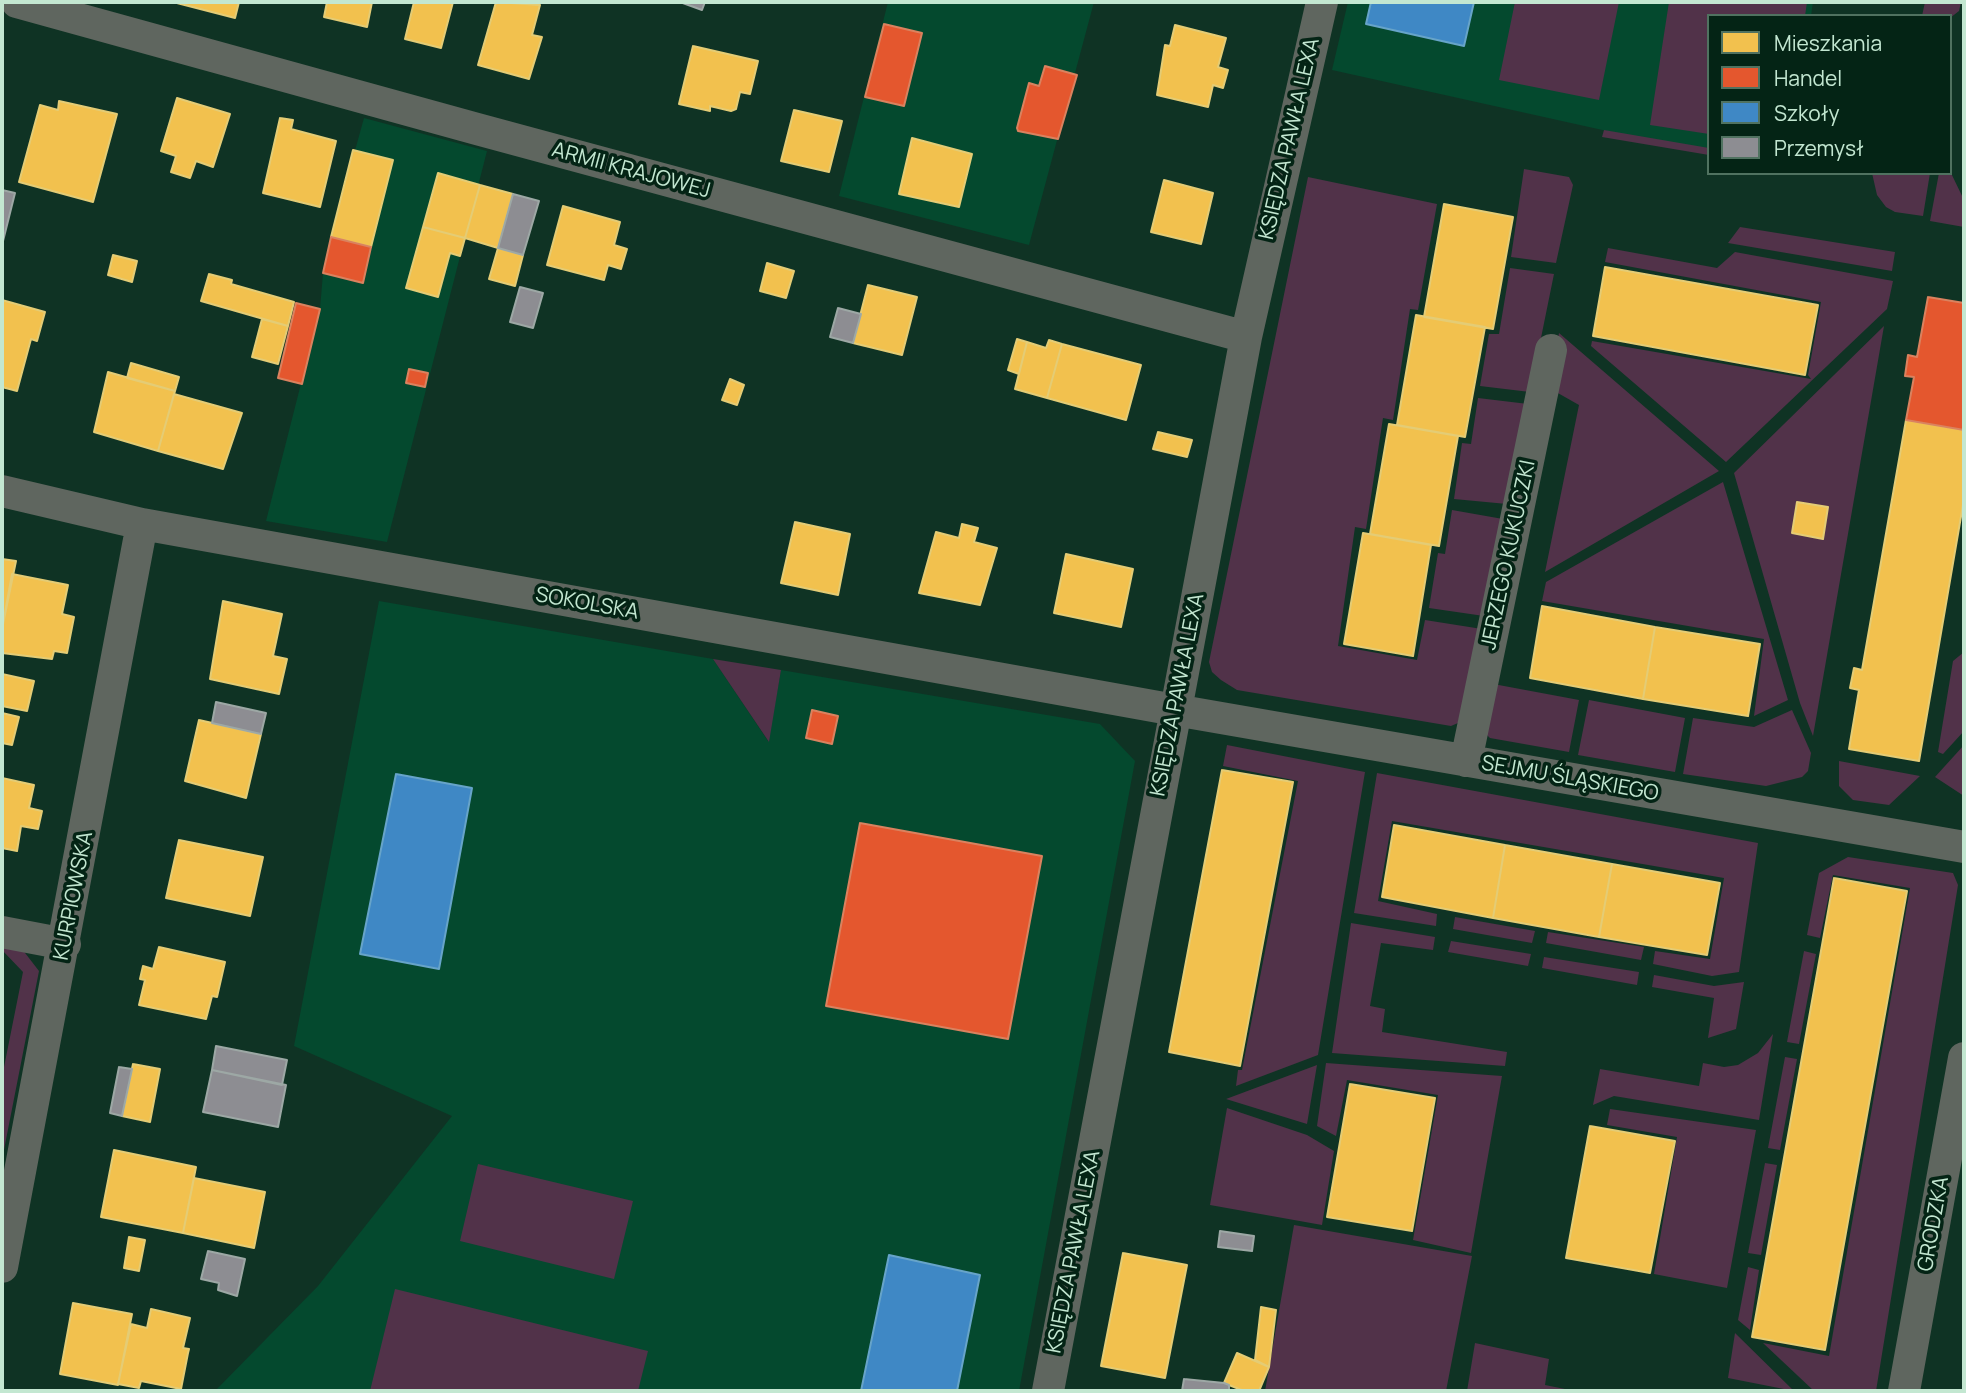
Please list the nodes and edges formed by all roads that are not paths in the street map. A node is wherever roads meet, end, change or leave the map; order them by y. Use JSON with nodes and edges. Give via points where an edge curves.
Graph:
{"nodes":[{"id":1,"x":17,"y":2,"type":"edge"},
{"id":2,"x":1321,"y":2,"type":"edge"},
{"id":3,"x":1246,"y":337,"type":"junction"},
{"id":4,"x":1551,"y":350,"type":"dead end"},
{"id":5,"x":2,"y":491,"type":"edge"},
{"id":6,"x":142,"y":524,"type":"junction"},
{"id":7,"x":1175,"y":710,"type":"junction"},
{"id":8,"x":1466,"y":761,"type":"junction"},
{"id":9,"x":1964,"y":847,"type":"edge"},
{"id":10,"x":2,"y":932,"type":"edge"},
{"id":11,"x":65,"y":944,"type":"junction"},
{"id":12,"x":1964,"y":1058,"type":"edge"},
{"id":13,"x":2,"y":1267,"type":"edge"},
{"id":14,"x":1048,"y":1391,"type":"edge"},
{"id":15,"x":1904,"y":1391,"type":"edge"}],
"edges":[{"from":1,"to":3,"type":"street","name":"ARMII KRAJOWEJ"},
{"from":2,"to":3,"type":"street","name":"KSIĘDZA PAWŁA LEXA"},
{"from":3,"to":7,"type":"street","name":"KSIĘDZA PAWŁA LEXA"},
{"from":4,"to":8,"type":"street","name":"JERZEGO KUKUCZKI"},
{"from":5,"to":6,"type":"street","name":"SOKOLSKA"},
{"from":6,"to":7,"type":"street","name":"SOKOLSKA"},
{"from":6,"to":11,"type":"street","name":"KURPIOWSKA"},
{"from":7,"to":8,"type":"street","name":"SEJMU ŚLĄSKIEGO"},
{"from":7,"to":14,"type":"street","name":"KSIĘDZA PAWŁA LEXA"},
{"from":8,"to":9,"type":"street","name":"SEJMU ŚLĄSKIEGO"},
{"from":10,"to":11,"type":"street"},
{"from":11,"to":13,"type":"street","name":"KURPIOWSKA"},
{"from":12,"to":15,"type":"street","name":"GRODZKA"}]}
